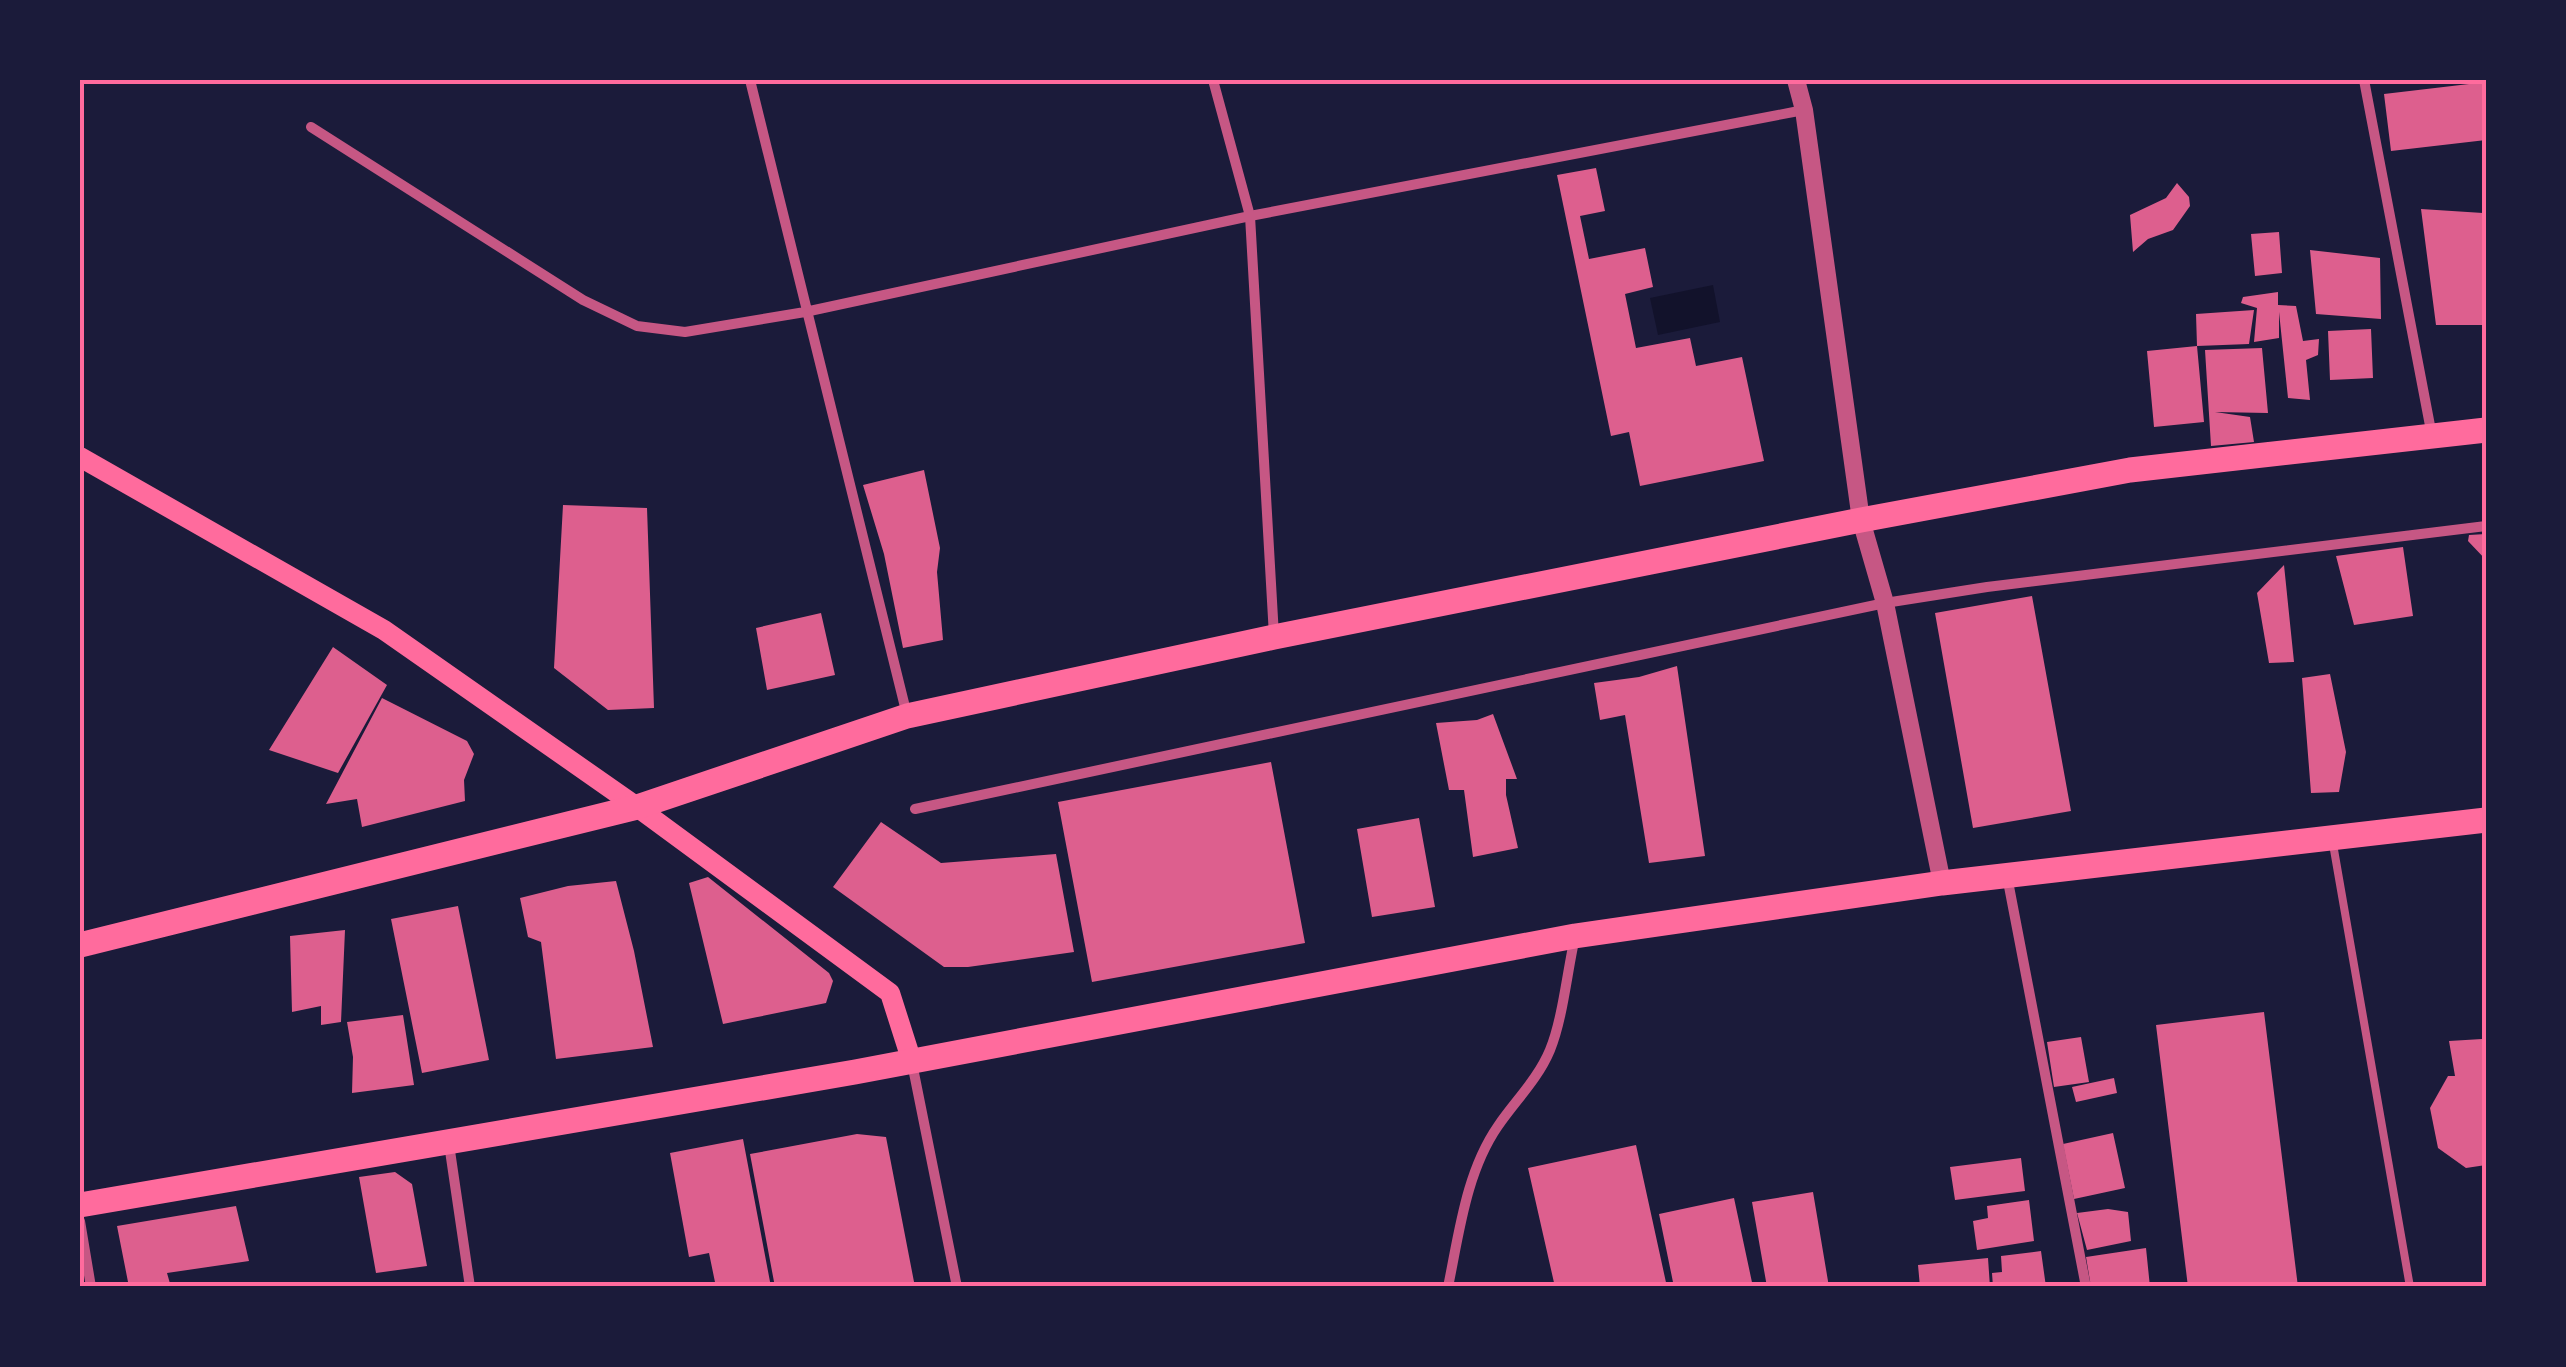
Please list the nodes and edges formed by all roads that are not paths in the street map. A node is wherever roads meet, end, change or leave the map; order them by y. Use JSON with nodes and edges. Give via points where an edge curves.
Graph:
{"nodes":[{"id":1,"x":750,"y":80,"type":"edge"},
{"id":2,"x":1214,"y":80,"type":"edge"},
{"id":3,"x":1796,"y":80,"type":"edge"},
{"id":4,"x":2364,"y":80,"type":"edge"},
{"id":5,"x":1804,"y":110,"type":"junction"},
{"id":6,"x":311,"y":127,"type":"dead end"},
{"id":7,"x":1250,"y":216,"type":"junction"},
{"id":8,"x":805,"y":312,"type":"junction"},
{"id":9,"x":2486,"y":430,"type":"edge"},
{"id":10,"x":2432,"y":436,"type":"junction"},
{"id":11,"x":80,"y":457,"type":"edge"},
{"id":12,"x":1861,"y":520,"type":"junction"},
{"id":13,"x":2486,"y":526,"type":"edge"},
{"id":14,"x":1884,"y":604,"type":"junction"},
{"id":15,"x":1274,"y":637,"type":"junction"},
{"id":16,"x":907,"y":716,"type":"junction"},
{"id":17,"x":638,"y":807,"type":"junction"},
{"id":18,"x":915,"y":809,"type":"dead end"},
{"id":19,"x":2486,"y":820,"type":"edge"},
{"id":20,"x":2332,"y":839,"type":"junction"},
{"id":21,"x":2007,"y":875,"type":"junction"},
{"id":22,"x":1942,"y":883,"type":"junction"},
{"id":23,"x":1575,"y":936,"type":"junction"},
{"id":24,"x":80,"y":945,"type":"edge"},
{"id":25,"x":912,"y":1062,"type":"junction"},
{"id":26,"x":449,"y":1143,"type":"junction"},
{"id":27,"x":80,"y":1205,"type":"edge"},
{"id":28,"x":80,"y":1221,"type":"edge"},
{"id":29,"x":91,"y":1287,"type":"edge"},
{"id":30,"x":470,"y":1287,"type":"edge"},
{"id":31,"x":956,"y":1287,"type":"edge"},
{"id":32,"x":1448,"y":1287,"type":"edge"},
{"id":33,"x":2086,"y":1287,"type":"edge"},
{"id":34,"x":2410,"y":1287,"type":"edge"}],
"edges":[{"from":1,"to":8,"type":"street"},
{"from":2,"to":7,"type":"street"},
{"from":3,"to":5,"type":"street"},
{"from":4,"to":10,"type":"street"},
{"from":5,"to":7,"type":"street"},
{"from":5,"to":12,"type":"street"},
{"from":6,"to":8,"type":"street","via":[[583,300],[638,326],[685,332]]},
{"from":7,"to":8,"type":"street"},
{"from":7,"to":15,"type":"street"},
{"from":8,"to":16,"type":"street"},
{"from":9,"to":10,"type":"main road"},
{"from":10,"to":12,"type":"main road","via":[[2130,470]]},
{"from":11,"to":17,"type":"main road","via":[[384,630]]},
{"from":12,"to":14,"type":"street"},
{"from":12,"to":15,"type":"main road"},
{"from":13,"to":14,"type":"street"},
{"from":14,"to":18,"type":"street"},
{"from":14,"to":22,"type":"street"},
{"from":15,"to":16,"type":"main road"},
{"from":16,"to":17,"type":"main road"},
{"from":17,"to":24,"type":"main road"},
{"from":17,"to":25,"type":"main road","via":[[890,993]]},
{"from":19,"to":20,"type":"main road"},
{"from":20,"to":21,"type":"main road"},
{"from":20,"to":34,"type":"lane"},
{"from":21,"to":22,"type":"main road"},
{"from":21,"to":33,"type":"street"},
{"from":22,"to":23,"type":"main road"},
{"from":23,"to":25,"type":"main road"},
{"from":23,"to":32,"type":"street","via":[[1550,1050],[1496,1128],[1480,1164]]},
{"from":25,"to":26,"type":"main road"},
{"from":25,"to":31,"type":"street"},
{"from":26,"to":27,"type":"main road"},
{"from":26,"to":30,"type":"street"},
{"from":28,"to":29,"type":"street"}]}
